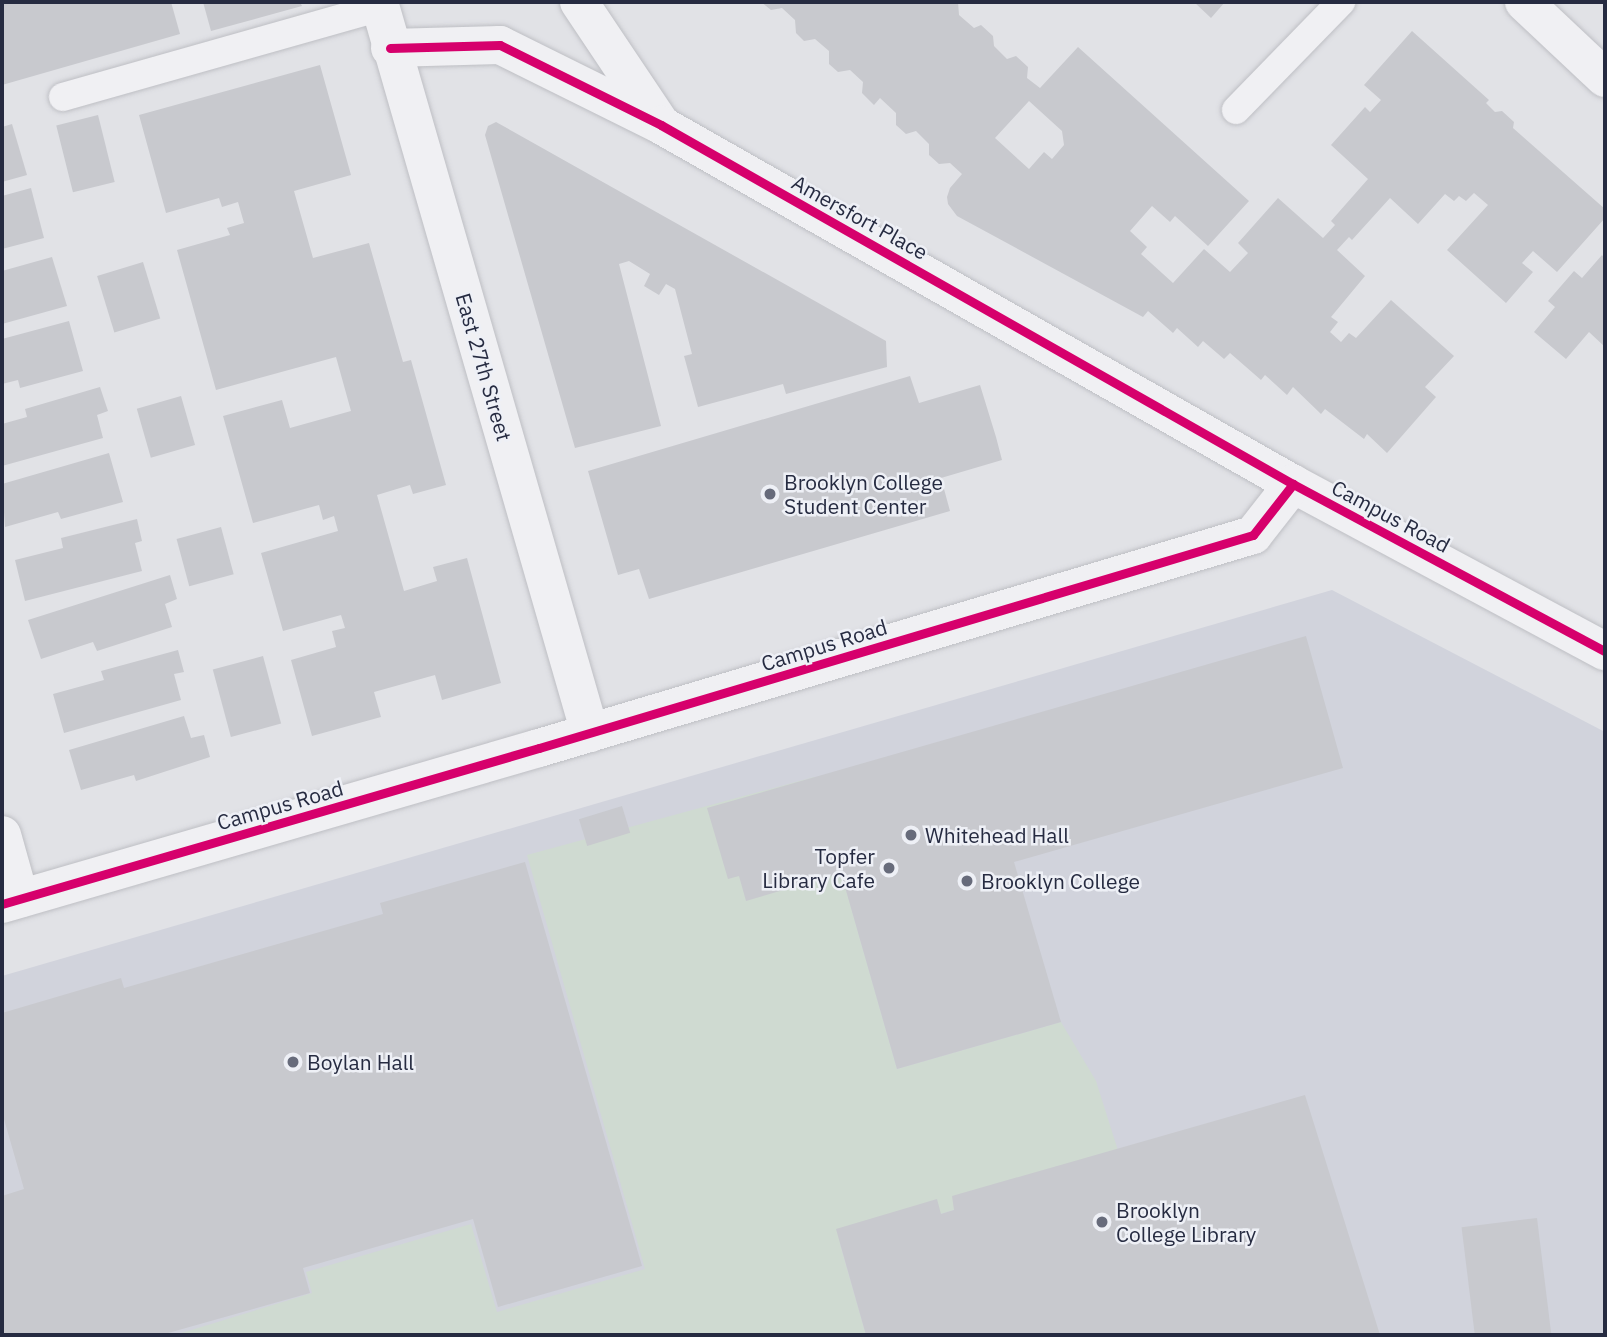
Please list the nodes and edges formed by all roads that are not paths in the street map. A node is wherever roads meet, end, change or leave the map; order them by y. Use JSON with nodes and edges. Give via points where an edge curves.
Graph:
{"nodes":[{"id":1,"x":579,"y":2,"type":"edge"},
{"id":2,"x":1341,"y":2,"type":"edge"},
{"id":3,"x":1524,"y":2,"type":"edge"},
{"id":4,"x":380,"y":4,"type":"edge"},
{"id":5,"x":390,"y":48,"type":"junction"},
{"id":6,"x":1605,"y":78,"type":"edge"},
{"id":7,"x":63,"y":97,"type":"dead end"},
{"id":8,"x":1236,"y":110,"type":"dead end"},
{"id":9,"x":661,"y":125,"type":"junction"},
{"id":10,"x":1293,"y":484,"type":"junction"},
{"id":11,"x":1605,"y":651,"type":"edge"},
{"id":12,"x":590,"y":733,"type":"junction"},
{"id":13,"x":2,"y":835,"type":"edge"},
{"id":14,"x":11,"y":902,"type":"edge"}],
"edges":[{"from":1,"to":9,"type":"street","name":"Amersfort Place"},
{"from":2,"to":8,"type":"lane"},
{"from":3,"to":6,"type":"street"},
{"from":4,"to":5,"type":"street","name":"East 27th Street"},
{"from":4,"to":7,"type":"lane"},
{"from":5,"to":9,"type":"street","name":"Amersfort Place","via":[[500,44]]},
{"from":5,"to":12,"type":"street","name":"East 27th Street"},
{"from":9,"to":10,"type":"street","name":"Amersfort Place"},
{"from":10,"to":11,"type":"street","name":"Campus Road"},
{"from":10,"to":12,"type":"street","name":"Campus Road","via":[[1253,535]]},
{"from":12,"to":14,"type":"street","name":"Campus Road"},
{"from":13,"to":14,"type":"street"}]}
